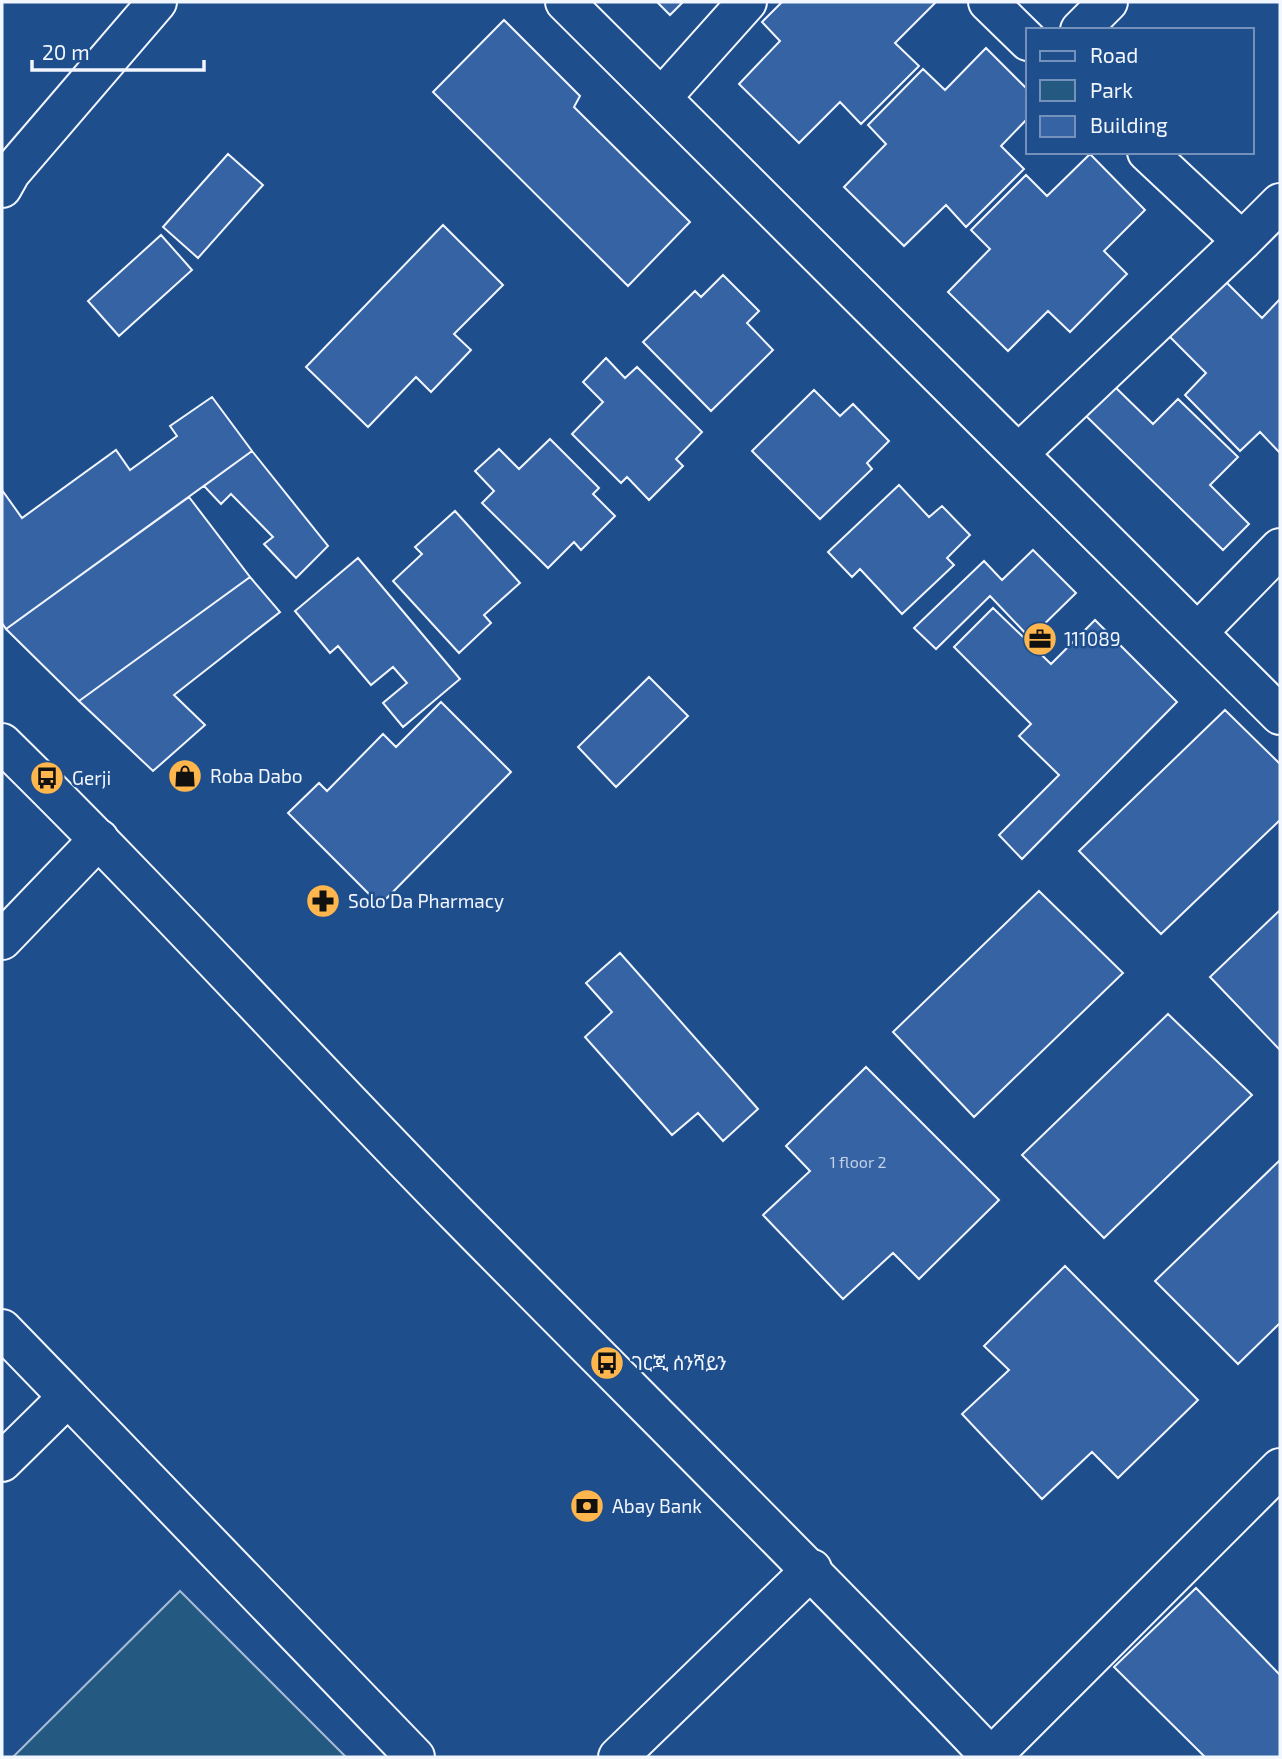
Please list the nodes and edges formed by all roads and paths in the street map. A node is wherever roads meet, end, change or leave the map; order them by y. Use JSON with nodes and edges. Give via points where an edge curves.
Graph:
{"nodes":[{"id":1,"x":157,"y":2,"type":"edge"},
{"id":2,"x":565,"y":2,"type":"edge"},
{"id":3,"x":747,"y":2,"type":"edge"},
{"id":4,"x":988,"y":2,"type":"edge"},
{"id":5,"x":1108,"y":2,"type":"edge"},
{"id":6,"x":1082,"y":28,"type":"edge"},
{"id":7,"x":1026,"y":39,"type":"edge"},
{"id":8,"x":662,"y":97,"type":"junction"},
{"id":9,"x":1149,"y":154,"type":"edge"},
{"id":10,"x":2,"y":188,"type":"edge"},
{"id":11,"x":1280,"y":203,"type":"edge"},
{"id":12,"x":1242,"y":241,"type":"junction"},
{"id":13,"x":1019,"y":453,"type":"junction"},
{"id":14,"x":1280,"y":548,"type":"edge"},
{"id":15,"x":1198,"y":632,"type":"junction"},
{"id":16,"x":1280,"y":715,"type":"edge"},
{"id":17,"x":2,"y":743,"type":"edge"},
{"id":18,"x":99,"y":839,"type":"junction"},
{"id":19,"x":2,"y":940,"type":"edge"},
{"id":20,"x":2,"y":1328,"type":"edge"},
{"id":21,"x":68,"y":1397,"type":"junction"},
{"id":22,"x":2,"y":1462,"type":"edge"},
{"id":23,"x":1280,"y":1468,"type":"edge"},
{"id":24,"x":812,"y":1569,"type":"junction"},
{"id":25,"x":415,"y":1757,"type":"edge"},
{"id":26,"x":618,"y":1757,"type":"edge"},
{"id":27,"x":991,"y":1757,"type":"edge"}],
"edges":[{"from":1,"to":10,"type":"street"},
{"from":2,"to":8,"type":"street"},
{"from":3,"to":8,"type":"street"},
{"from":4,"to":7,"type":"street"},
{"from":5,"to":6,"type":"street"},
{"from":8,"to":13,"type":"street"},
{"from":9,"to":12,"type":"street"},
{"from":11,"to":12,"type":"street"},
{"from":12,"to":13,"type":"street"},
{"from":13,"to":15,"type":"street"},
{"from":14,"to":15,"type":"street"},
{"from":15,"to":16,"type":"street"},
{"from":17,"to":18,"type":"street"},
{"from":18,"to":19,"type":"street"},
{"from":18,"to":24,"type":"street","via":[[446,1203]]},
{"from":20,"to":21,"type":"street"},
{"from":21,"to":22,"type":"street"},
{"from":21,"to":25,"type":"street"},
{"from":23,"to":27,"type":"street"},
{"from":24,"to":26,"type":"street"},
{"from":24,"to":27,"type":"street"}]}
